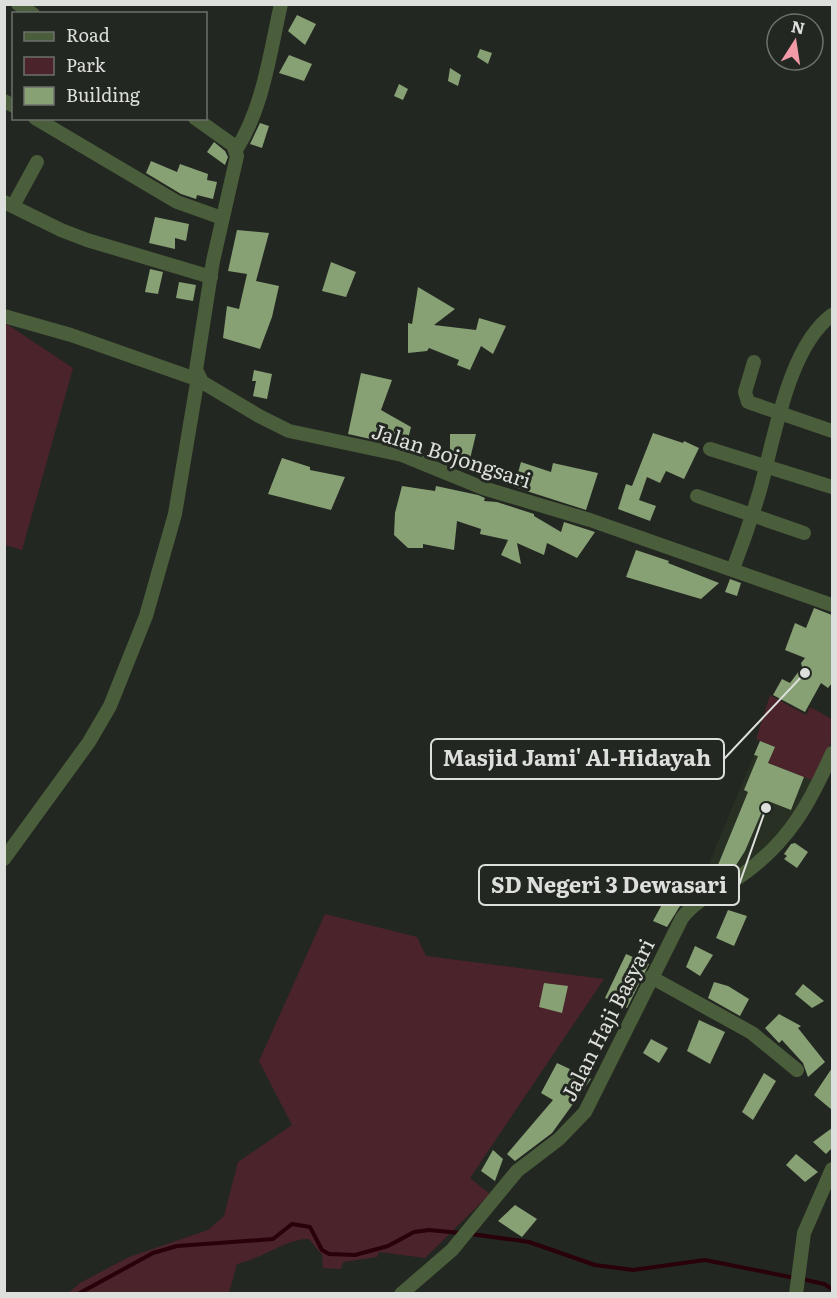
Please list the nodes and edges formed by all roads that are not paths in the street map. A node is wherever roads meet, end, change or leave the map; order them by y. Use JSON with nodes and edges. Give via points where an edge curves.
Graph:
{"nodes":[{"id":1,"x":281,"y":4,"type":"edge"},
{"id":2,"x":38,"y":120,"type":"edge"},
{"id":3,"x":198,"y":120,"type":"edge"},
{"id":4,"x":236,"y":150,"type":"junction"},
{"id":5,"x":37,"y":162,"type":"dead end"},
{"id":6,"x":9,"y":204,"type":"edge"},
{"id":7,"x":222,"y":218,"type":"junction"},
{"id":8,"x":211,"y":277,"type":"junction"},
{"id":9,"x":832,"y":315,"type":"edge"},
{"id":10,"x":4,"y":316,"type":"edge"},
{"id":11,"x":754,"y":362,"type":"dead end"},
{"id":12,"x":197,"y":378,"type":"junction"},
{"id":13,"x":782,"y":414,"type":"junction"},
{"id":14,"x":832,"y":431,"type":"edge"},
{"id":15,"x":710,"y":449,"type":"dead end"},
{"id":16,"x":766,"y":467,"type":"junction"},
{"id":17,"x":832,"y":487,"type":"edge"},
{"id":18,"x":697,"y":496,"type":"dead end"},
{"id":19,"x":752,"y":516,"type":"junction"},
{"id":20,"x":804,"y":533,"type":"dead end"},
{"id":21,"x":733,"y":569,"type":"junction"},
{"id":22,"x":832,"y":605,"type":"edge"},
{"id":23,"x":832,"y":753,"type":"edge"},
{"id":24,"x":4,"y":859,"type":"edge"},
{"id":25,"x":651,"y":977,"type":"junction"},
{"id":26,"x":796,"y":1070,"type":"dead end"},
{"id":27,"x":832,"y":1169,"type":"edge"},
{"id":28,"x":797,"y":1283,"type":"edge"},
{"id":29,"x":401,"y":1293,"type":"edge"}],
"edges":[{"from":1,"to":4,"type":"street","via":[[258,99]]},
{"from":2,"to":7,"type":"street","via":[[177,202]]},
{"from":3,"to":4,"type":"street"},
{"from":4,"to":7,"type":"street","via":[[237,162]]},
{"from":5,"to":6,"type":"street"},
{"from":6,"to":8,"type":"street","via":[[87,240]]},
{"from":7,"to":8,"type":"street"},
{"from":8,"to":12,"type":"street"},
{"from":9,"to":13,"type":"street","via":[[815,331],[806,347]]},
{"from":10,"to":12,"type":"street","name":"Jalan Bojongsari"},
{"from":11,"to":13,"type":"street","via":[[745,392],[747,400]]},
{"from":12,"to":21,"type":"street","name":"Jalan Bojongsari","via":[[289,430],[402,456],[483,488],[555,508]]},
{"from":12,"to":24,"type":"street","via":[[175,514],[146,616],[110,706]]},
{"from":13,"to":14,"type":"street"},
{"from":13,"to":16,"type":"street"},
{"from":15,"to":16,"type":"street"},
{"from":16,"to":17,"type":"street"},
{"from":16,"to":19,"type":"street"},
{"from":18,"to":19,"type":"street"},
{"from":19,"to":20,"type":"street"},
{"from":19,"to":21,"type":"street"},
{"from":21,"to":22,"type":"street","name":"Jalan Bojongsari"},
{"from":23,"to":25,"type":"street","name":"Jalan Haji Basyari","via":[[811,800],[786,836],[749,870],[687,911]]},
{"from":25,"to":26,"type":"street","via":[[752,1033]]},
{"from":25,"to":29,"type":"street","name":"Jalan Haji Basyari","via":[[585,1112],[559,1139],[516,1171],[473,1228]]},
{"from":27,"to":28,"type":"street","via":[[804,1233]]}]}
